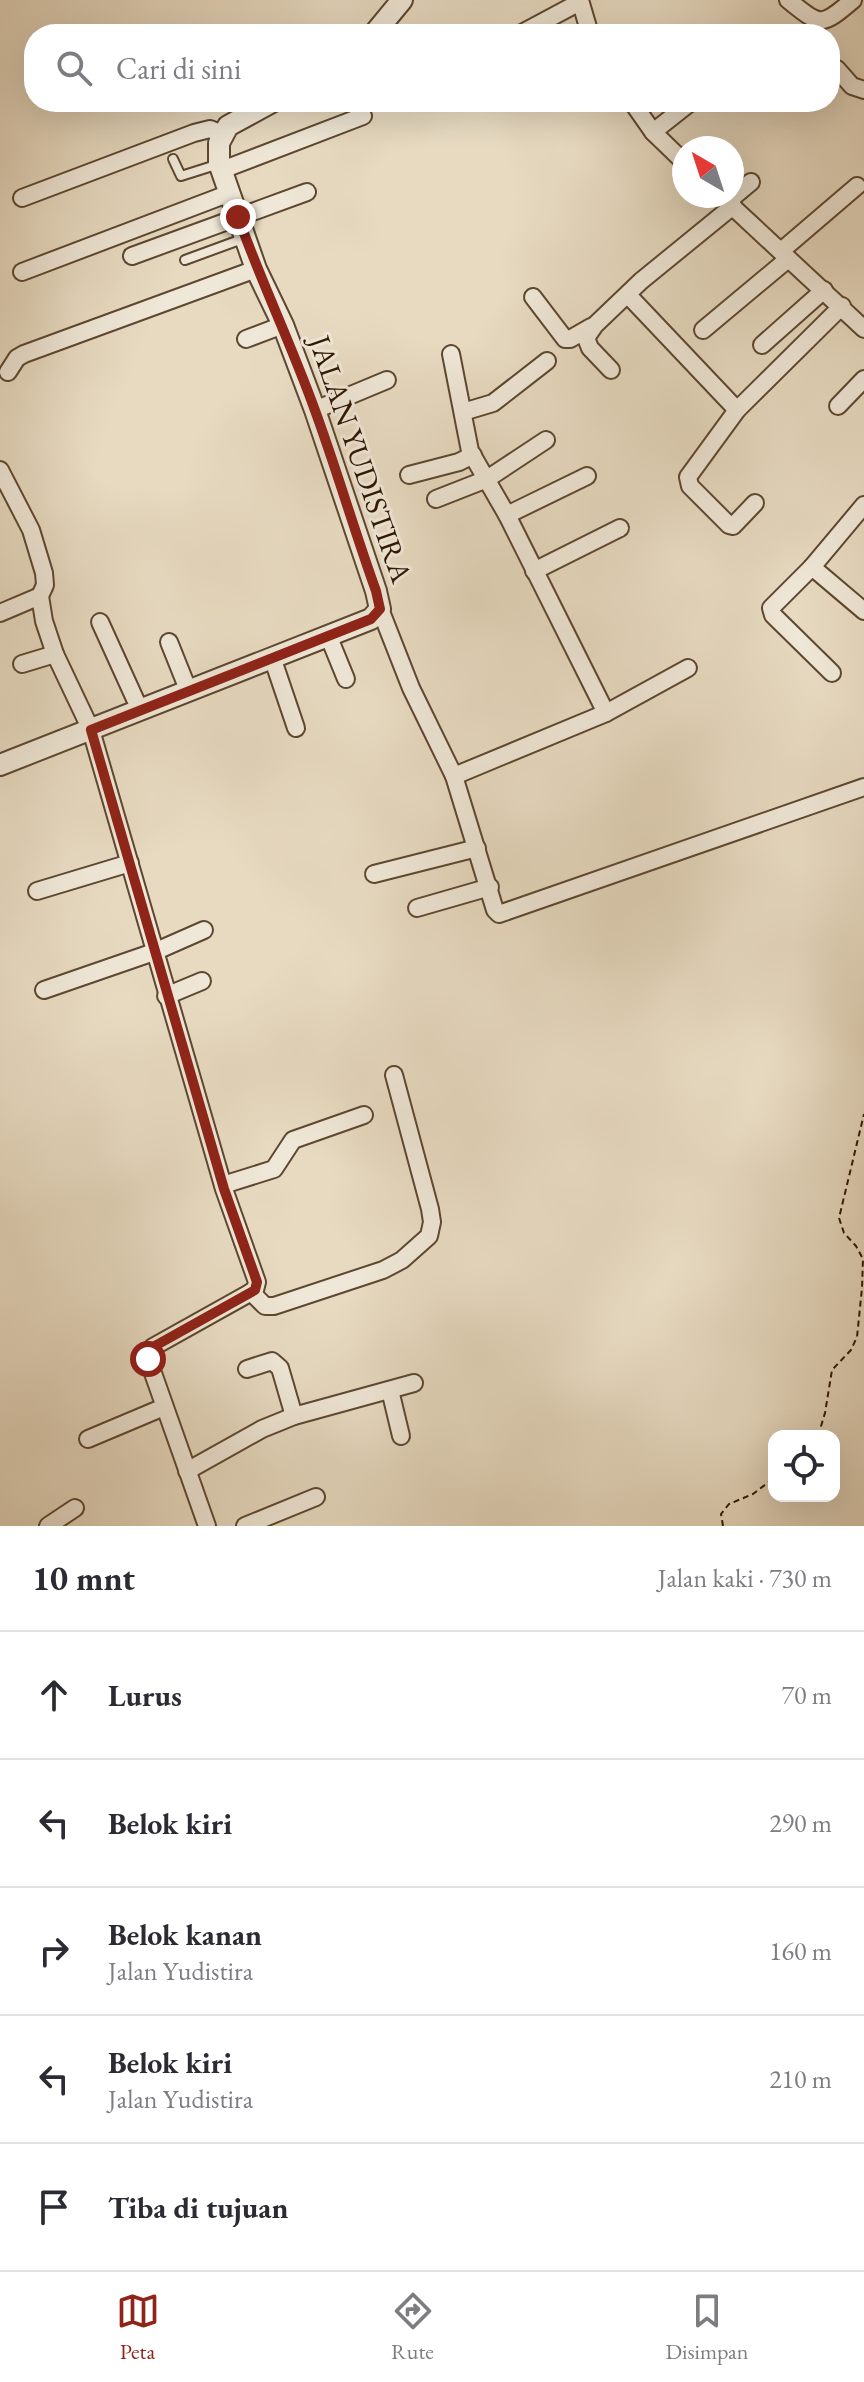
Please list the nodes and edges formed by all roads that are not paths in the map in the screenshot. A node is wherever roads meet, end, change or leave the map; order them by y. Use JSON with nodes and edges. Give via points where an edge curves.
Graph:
{"nodes":[{"id":1,"x":402,"y":0,"type":"edge"},
{"id":2,"x":788,"y":0,"type":"edge"},
{"id":3,"x":853,"y":0,"type":"edge"},
{"id":4,"x":580,"y":1,"type":"edge"},
{"id":5,"x":382,"y":24,"type":"edge"},
{"id":6,"x":538,"y":24,"type":"edge"},
{"id":7,"x":587,"y":24,"type":"edge"},
{"id":8,"x":840,"y":72,"type":"edge"},
{"id":9,"x":864,"y":90,"type":"edge"},
{"id":10,"x":251,"y":112,"type":"edge"},
{"id":11,"x":639,"y":112,"type":"edge"},
{"id":12,"x":678,"y":112,"type":"edge"},
{"id":13,"x":363,"y":116,"type":"dead end"},
{"id":14,"x":653,"y":132,"type":"junction"},
{"id":15,"x":222,"y":134,"type":"junction"},
{"id":16,"x":672,"y":150,"type":"edge"},
{"id":17,"x":173,"y":159,"type":"dead end"},
{"id":18,"x":220,"y":167,"type":"junction"},
{"id":19,"x":751,"y":182,"type":"dead end"},
{"id":20,"x":857,"y":186,"type":"dead end"},
{"id":21,"x":744,"y":188,"type":"edge"},
{"id":22,"x":307,"y":192,"type":"dead end"},
{"id":23,"x":230,"y":193,"type":"junction"},
{"id":24,"x":22,"y":198,"type":"dead end"},
{"id":25,"x":719,"y":208,"type":"edge"},
{"id":26,"x":734,"y":208,"type":"edge"},
{"id":27,"x":238,"y":217,"type":"junction"},
{"id":28,"x":246,"y":238,"type":"junction"},
{"id":29,"x":784,"y":255,"type":"junction"},
{"id":30,"x":132,"y":256,"type":"dead end"},
{"id":31,"x":185,"y":260,"type":"dead end"},
{"id":32,"x":256,"y":269,"type":"junction"},
{"id":33,"x":22,"y":272,"type":"dead end"},
{"id":34,"x":824,"y":290,"type":"junction"},
{"id":35,"x":628,"y":295,"type":"junction"},
{"id":36,"x":533,"y":297,"type":"dead end"},
{"id":37,"x":842,"y":306,"type":"junction"},
{"id":38,"x":283,"y":325,"type":"junction"},
{"id":39,"x":595,"y":325,"type":"junction"},
{"id":40,"x":864,"y":329,"type":"edge"},
{"id":41,"x":703,"y":330,"type":"dead end"},
{"id":42,"x":246,"y":339,"type":"dead end"},
{"id":43,"x":762,"y":345,"type":"dead end"},
{"id":44,"x":451,"y":354,"type":"dead end"},
{"id":45,"x":547,"y":361,"type":"dead end"},
{"id":46,"x":611,"y":370,"type":"dead end"},
{"id":47,"x":8,"y":372,"type":"dead end"},
{"id":48,"x":864,"y":379,"type":"edge"},
{"id":49,"x":387,"y":380,"type":"dead end"},
{"id":50,"x":838,"y":406,"type":"dead end"},
{"id":51,"x":315,"y":410,"type":"junction"},
{"id":52,"x":737,"y":410,"type":"junction"},
{"id":53,"x":463,"y":412,"type":"junction"},
{"id":54,"x":546,"y":440,"type":"dead end"},
{"id":55,"x":473,"y":455,"type":"junction"},
{"id":56,"x":0,"y":470,"type":"edge"},
{"id":57,"x":409,"y":475,"type":"dead end"},
{"id":58,"x":587,"y":476,"type":"dead end"},
{"id":59,"x":487,"y":479,"type":"junction"},
{"id":60,"x":436,"y":499,"type":"dead end"},
{"id":61,"x":755,"y":503,"type":"dead end"},
{"id":62,"x":864,"y":505,"type":"edge"},
{"id":63,"x":507,"y":515,"type":"junction"},
{"id":64,"x":620,"y":528,"type":"dead end"},
{"id":65,"x":812,"y":567,"type":"junction"},
{"id":66,"x":534,"y":571,"type":"junction"},
{"id":67,"x":40,"y":596,"type":"junction"},
{"id":68,"x":380,"y":609,"type":"junction"},
{"id":69,"x":864,"y":611,"type":"edge"},
{"id":70,"x":0,"y":613,"type":"edge"},
{"id":71,"x":100,"y":622,"type":"dead end"},
{"id":72,"x":328,"y":635,"type":"junction"},
{"id":73,"x":169,"y":642,"type":"dead end"},
{"id":74,"x":55,"y":654,"type":"junction"},
{"id":75,"x":272,"y":657,"type":"junction"},
{"id":76,"x":22,"y":664,"type":"dead end"},
{"id":77,"x":688,"y":668,"type":"dead end"},
{"id":78,"x":832,"y":673,"type":"dead end"},
{"id":79,"x":346,"y":679,"type":"dead end"},
{"id":80,"x":189,"y":692,"type":"junction"},
{"id":81,"x":140,"y":710,"type":"junction"},
{"id":82,"x":606,"y":713,"type":"junction"},
{"id":83,"x":296,"y":728,"type":"dead end"},
{"id":84,"x":91,"y":730,"type":"junction"},
{"id":85,"x":0,"y":765,"type":"edge"},
{"id":86,"x":454,"y":776,"type":"junction"},
{"id":87,"x":864,"y":787,"type":"edge"},
{"id":88,"x":477,"y":848,"type":"junction"},
{"id":89,"x":130,"y":863,"type":"junction"},
{"id":90,"x":374,"y":874,"type":"dead end"},
{"id":91,"x":490,"y":887,"type":"junction"},
{"id":92,"x":37,"y":891,"type":"dead end"},
{"id":93,"x":417,"y":908,"type":"dead end"},
{"id":94,"x":204,"y":930,"type":"dead end"},
{"id":95,"x":154,"y":952,"type":"junction"},
{"id":96,"x":202,"y":981,"type":"dead end"},
{"id":97,"x":44,"y":990,"type":"dead end"},
{"id":98,"x":166,"y":996,"type":"junction"},
{"id":99,"x":394,"y":1075,"type":"dead end"},
{"id":100,"x":364,"y":1115,"type":"dead end"},
{"id":101,"x":223,"y":1185,"type":"junction"},
{"id":102,"x":251,"y":1292,"type":"junction"},
{"id":103,"x":247,"y":1369,"type":"dead end"},
{"id":104,"x":414,"y":1383,"type":"dead end"},
{"id":105,"x":390,"y":1390,"type":"junction"},
{"id":106,"x":164,"y":1407,"type":"junction"},
{"id":107,"x":294,"y":1416,"type":"junction"},
{"id":108,"x":401,"y":1436,"type":"dead end"},
{"id":109,"x":88,"y":1439,"type":"dead end"},
{"id":110,"x":187,"y":1471,"type":"junction"},
{"id":111,"x":316,"y":1497,"type":"dead end"},
{"id":112,"x":75,"y":1508,"type":"dead end"},
{"id":113,"x":48,"y":1526,"type":"edge"},
{"id":114,"x":207,"y":1526,"type":"edge"},
{"id":115,"x":245,"y":1526,"type":"edge"}],
"edges":[{"from":1,"to":5,"type":"street"},
{"from":2,"to":3,"type":"street","via":[[820,21]]},
{"from":4,"to":6,"type":"street"},
{"from":4,"to":7,"type":"street"},
{"from":8,"to":9,"type":"street"},
{"from":10,"to":15,"type":"street"},
{"from":11,"to":14,"type":"street"},
{"from":12,"to":14,"type":"street"},
{"from":13,"to":18,"type":"street"},
{"from":14,"to":16,"type":"street"},
{"from":15,"to":18,"type":"street","name":"JALAN YUDISTIRA"},
{"from":15,"to":24,"type":"street","via":[[210,129],[194,133]]},
{"from":17,"to":18,"type":"lane","via":[[181,176]]},
{"from":18,"to":23,"type":"street","name":"JALAN YUDISTIRA"},
{"from":19,"to":21,"type":"street"},
{"from":20,"to":29,"type":"street"},
{"from":22,"to":27,"type":"street"},
{"from":23,"to":27,"type":"street","name":"JALAN YUDISTIRA"},
{"from":23,"to":33,"type":"street"},
{"from":25,"to":35,"type":"street"},
{"from":26,"to":29,"type":"street"},
{"from":27,"to":28,"type":"street","name":"JALAN YUDISTIRA"},
{"from":27,"to":30,"type":"street"},
{"from":28,"to":31,"type":"lane"},
{"from":28,"to":32,"type":"street","name":"JALAN YUDISTIRA"},
{"from":29,"to":34,"type":"street"},
{"from":29,"to":41,"type":"street"},
{"from":32,"to":38,"type":"street","name":"JALAN YUDISTIRA"},
{"from":32,"to":47,"type":"street","via":[[24,354]]},
{"from":34,"to":37,"type":"street"},
{"from":34,"to":43,"type":"street"},
{"from":35,"to":39,"type":"street"},
{"from":35,"to":52,"type":"street"},
{"from":36,"to":39,"type":"street","via":[[565,339]]},
{"from":37,"to":40,"type":"street"},
{"from":37,"to":52,"type":"street"},
{"from":38,"to":42,"type":"street"},
{"from":38,"to":51,"type":"street","name":"JALAN YUDISTIRA"},
{"from":39,"to":46,"type":"street","via":[[586,338]]},
{"from":44,"to":53,"type":"street"},
{"from":45,"to":53,"type":"street","via":[[493,403]]},
{"from":48,"to":50,"type":"street"},
{"from":49,"to":51,"type":"street"},
{"from":51,"to":68,"type":"street","name":"JALAN YUDISTIRA"},
{"from":52,"to":61,"type":"street","via":[[688,481],[729,525]]},
{"from":53,"to":55,"type":"street"},
{"from":54,"to":59,"type":"street"},
{"from":55,"to":57,"type":"street"},
{"from":55,"to":59,"type":"street"},
{"from":56,"to":67,"type":"street","via":[[31,530],[44,573]]},
{"from":58,"to":63,"type":"street"},
{"from":59,"to":60,"type":"street"},
{"from":59,"to":63,"type":"street"},
{"from":62,"to":65,"type":"street"},
{"from":63,"to":66,"type":"street"},
{"from":64,"to":66,"type":"street"},
{"from":65,"to":69,"type":"street"},
{"from":65,"to":78,"type":"street","via":[[771,612]]},
{"from":66,"to":82,"type":"street"},
{"from":67,"to":70,"type":"street"},
{"from":67,"to":74,"type":"street"},
{"from":68,"to":72,"type":"street","name":"JALAN YUDISTIRA","via":[[371,619]]},
{"from":68,"to":86,"type":"street"},
{"from":71,"to":81,"type":"street"},
{"from":72,"to":75,"type":"street","name":"JALAN YUDISTIRA"},
{"from":72,"to":79,"type":"street"},
{"from":73,"to":80,"type":"street"},
{"from":74,"to":76,"type":"street"},
{"from":74,"to":84,"type":"street"},
{"from":75,"to":80,"type":"street","name":"JALAN YUDISTIRA"},
{"from":75,"to":83,"type":"street"},
{"from":77,"to":82,"type":"street"},
{"from":80,"to":81,"type":"street","name":"JALAN YUDISTIRA"},
{"from":81,"to":84,"type":"street","name":"JALAN YUDISTIRA"},
{"from":82,"to":86,"type":"street"},
{"from":84,"to":85,"type":"street","name":"JALAN YUDISTIRA"},
{"from":84,"to":89,"type":"street"},
{"from":86,"to":88,"type":"street"},
{"from":87,"to":91,"type":"street","via":[[503,914],[495,910]]},
{"from":88,"to":90,"type":"street"},
{"from":88,"to":91,"type":"street"},
{"from":89,"to":92,"type":"street"},
{"from":89,"to":95,"type":"street"},
{"from":91,"to":93,"type":"street"},
{"from":94,"to":95,"type":"street"},
{"from":95,"to":97,"type":"street"},
{"from":95,"to":98,"type":"street"},
{"from":96,"to":98,"type":"street"},
{"from":98,"to":101,"type":"street"},
{"from":99,"to":102,"type":"street","via":[[430,1209],[429,1236],[383,1270],[274,1306],[265,1306]]},
{"from":100,"to":101,"type":"street","via":[[293,1140],[274,1169]]},
{"from":101,"to":102,"type":"street","via":[[257,1282]]},
{"from":102,"to":106,"type":"street","via":[[148,1353]]},
{"from":103,"to":107,"type":"street","via":[[276,1363]]},
{"from":104,"to":105,"type":"street"},
{"from":105,"to":107,"type":"street"},
{"from":105,"to":108,"type":"street"},
{"from":106,"to":109,"type":"street"},
{"from":106,"to":110,"type":"street"},
{"from":107,"to":110,"type":"street"},
{"from":110,"to":114,"type":"street"},
{"from":111,"to":115,"type":"street"},
{"from":112,"to":113,"type":"street"}]}
